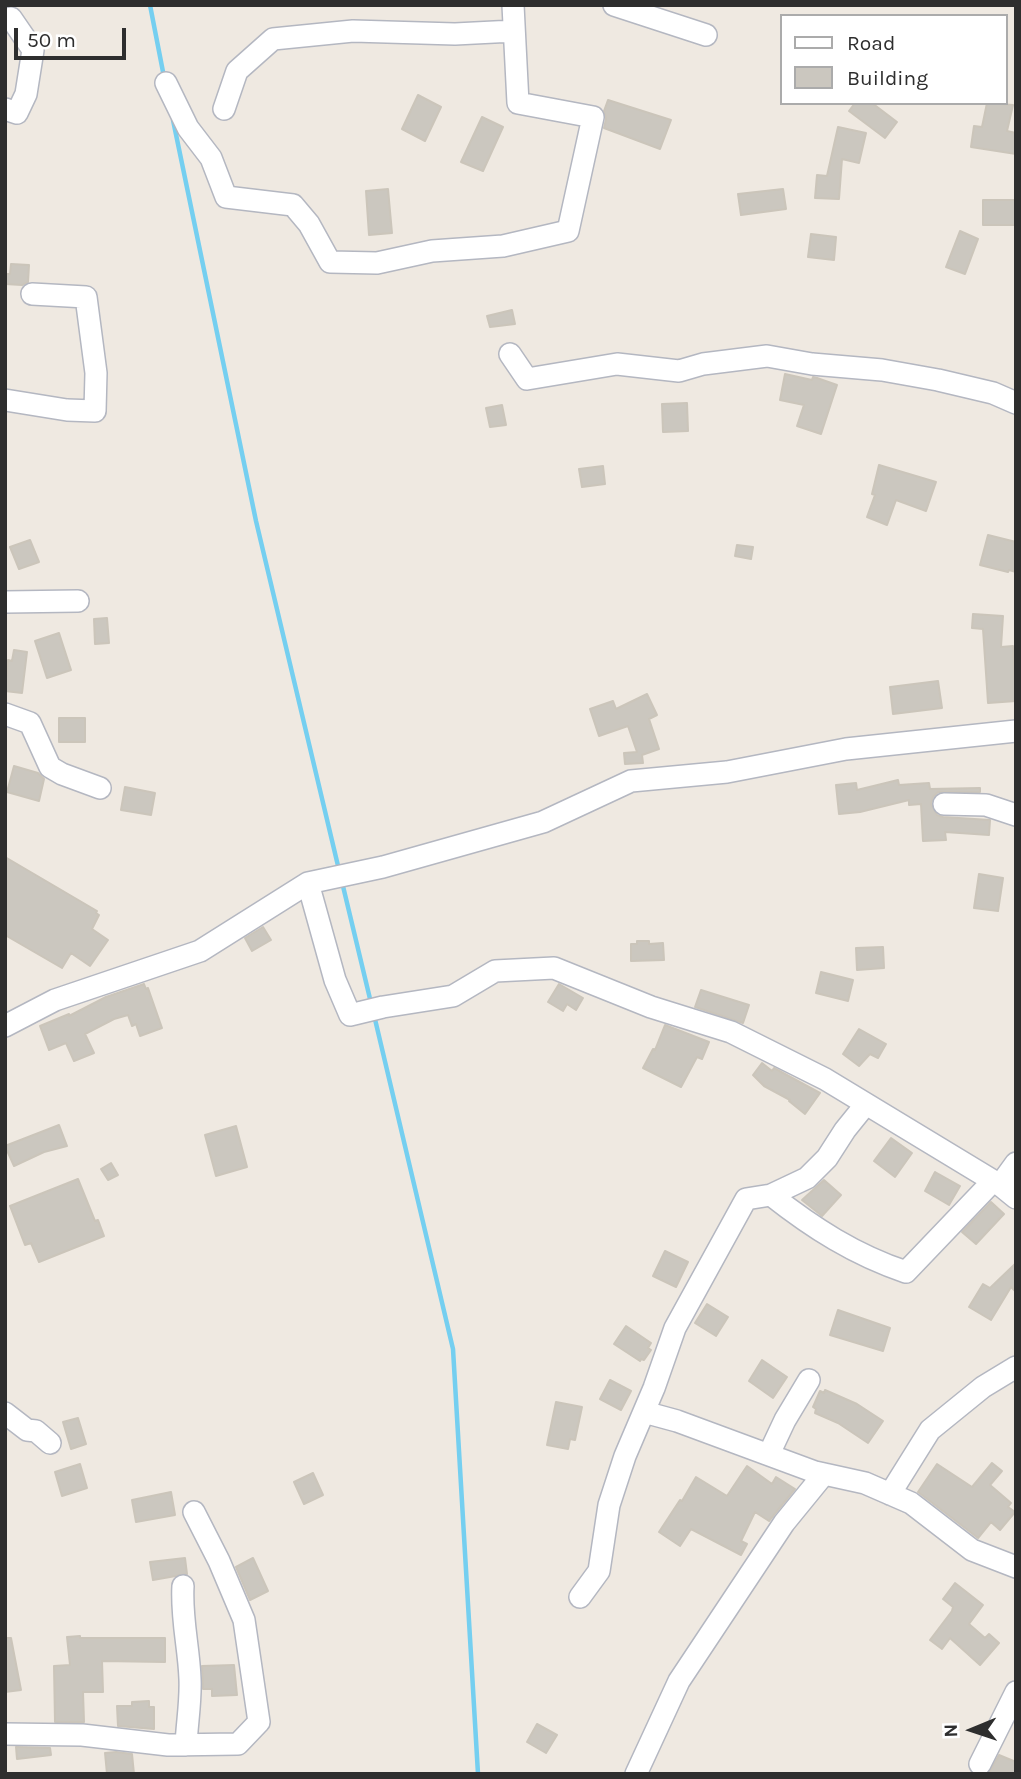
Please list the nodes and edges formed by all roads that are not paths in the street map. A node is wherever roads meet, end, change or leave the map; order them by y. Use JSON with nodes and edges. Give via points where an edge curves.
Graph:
{"nodes":[{"id":1,"x":513,"y":5,"type":"edge"},
{"id":2,"x":614,"y":5,"type":"edge"},
{"id":3,"x":11,"y":19,"type":"dead end"},
{"id":4,"x":514,"y":31,"type":"junction"},
{"id":5,"x":706,"y":35,"type":"dead end"},
{"id":6,"x":166,"y":83,"type":"dead end"},
{"id":7,"x":5,"y":109,"type":"edge"},
{"id":8,"x":224,"y":109,"type":"dead end"},
{"id":9,"x":32,"y":294,"type":"dead end"},
{"id":10,"x":510,"y":354,"type":"dead end"},
{"id":11,"x":5,"y":400,"type":"edge"},
{"id":12,"x":1016,"y":403,"type":"edge"},
{"id":13,"x":78,"y":601,"type":"dead end"},
{"id":14,"x":5,"y":602,"type":"edge"},
{"id":15,"x":5,"y":714,"type":"edge"},
{"id":16,"x":1016,"y":731,"type":"edge"},
{"id":17,"x":100,"y":788,"type":"dead end"},
{"id":18,"x":944,"y":804,"type":"dead end"},
{"id":19,"x":1016,"y":815,"type":"edge"},
{"id":20,"x":307,"y":883,"type":"junction"},
{"id":21,"x":5,"y":1026,"type":"edge"},
{"id":22,"x":866,"y":1104,"type":"junction"},
{"id":23,"x":1016,"y":1163,"type":"edge"},
{"id":24,"x":1003,"y":1188,"type":"edge"},
{"id":25,"x":771,"y":1195,"type":"junction"},
{"id":26,"x":1016,"y":1367,"type":"edge"},
{"id":27,"x":809,"y":1380,"type":"dead end"},
{"id":28,"x":644,"y":1412,"type":"junction"},
{"id":29,"x":5,"y":1413,"type":"edge"},
{"id":30,"x":50,"y":1443,"type":"dead end"},
{"id":31,"x":769,"y":1454,"type":"junction"},
{"id":32,"x":824,"y":1474,"type":"junction"},
{"id":33,"x":890,"y":1494,"type":"junction"},
{"id":34,"x":194,"y":1512,"type":"dead end"},
{"id":35,"x":1016,"y":1567,"type":"edge"},
{"id":36,"x":183,"y":1586,"type":"dead end"},
{"id":37,"x":580,"y":1597,"type":"dead end"},
{"id":38,"x":1016,"y":1692,"type":"edge"},
{"id":39,"x":5,"y":1734,"type":"edge"},
{"id":40,"x":186,"y":1745,"type":"junction"},
{"id":41,"x":980,"y":1764,"type":"dead end"},
{"id":42,"x":636,"y":1774,"type":"edge"}],
"edges":[{"from":1,"to":4,"type":"street"},
{"from":2,"to":5,"type":"street"},
{"from":3,"to":7,"type":"street","via":[[33,50],[18,113]]},
{"from":4,"to":6,"type":"street","via":[[518,103],[593,117],[568,232],[503,246],[432,251],[377,263],[330,262],[293,205],[226,197],[211,158],[188,128]]},
{"from":4,"to":8,"type":"street","via":[[353,31],[273,39],[237,71]]},
{"from":9,"to":11,"type":"street","via":[[86,297],[96,373],[95,411]]},
{"from":10,"to":12,"type":"street","via":[[527,379],[617,364],[679,371],[767,356],[927,378]]},
{"from":13,"to":14,"type":"street"},
{"from":15,"to":17,"type":"street","via":[[30,723],[50,767]]},
{"from":16,"to":20,"type":"street","via":[[846,749],[727,772],[631,781],[543,822],[383,867]]},
{"from":18,"to":19,"type":"street","via":[[986,805]]},
{"from":20,"to":21,"type":"street","via":[[200,951],[55,1000]]},
{"from":20,"to":22,"type":"street","via":[[350,1015],[453,996],[495,971],[554,968],[651,1007],[730,1032]]},
{"from":22,"to":24,"type":"street"},
{"from":22,"to":25,"type":"street","via":[[807,1178]]},
{"from":23,"to":24,"type":"street"},
{"from":24,"to":25,"type":"street","via":[[906,1272],[873,1261],[806,1222]]},
{"from":25,"to":28,"type":"street","via":[[746,1199],[675,1328]]},
{"from":26,"to":33,"type":"street","via":[[930,1430]]},
{"from":27,"to":31,"type":"street"},
{"from":28,"to":31,"type":"street"},
{"from":28,"to":37,"type":"street","via":[[609,1506],[599,1571]]},
{"from":29,"to":30,"type":"street"},
{"from":31,"to":32,"type":"street"},
{"from":32,"to":33,"type":"street"},
{"from":32,"to":42,"type":"street","via":[[784,1522],[679,1681]]},
{"from":33,"to":35,"type":"street","via":[[911,1503],[972,1550]]},
{"from":34,"to":40,"type":"street","via":[[244,1620],[259,1722],[238,1744]]},
{"from":36,"to":40,"type":"street","via":[[181,1610],[190,1683]]},
{"from":38,"to":41,"type":"street"},
{"from":39,"to":40,"type":"street","via":[[82,1735]]}]}
